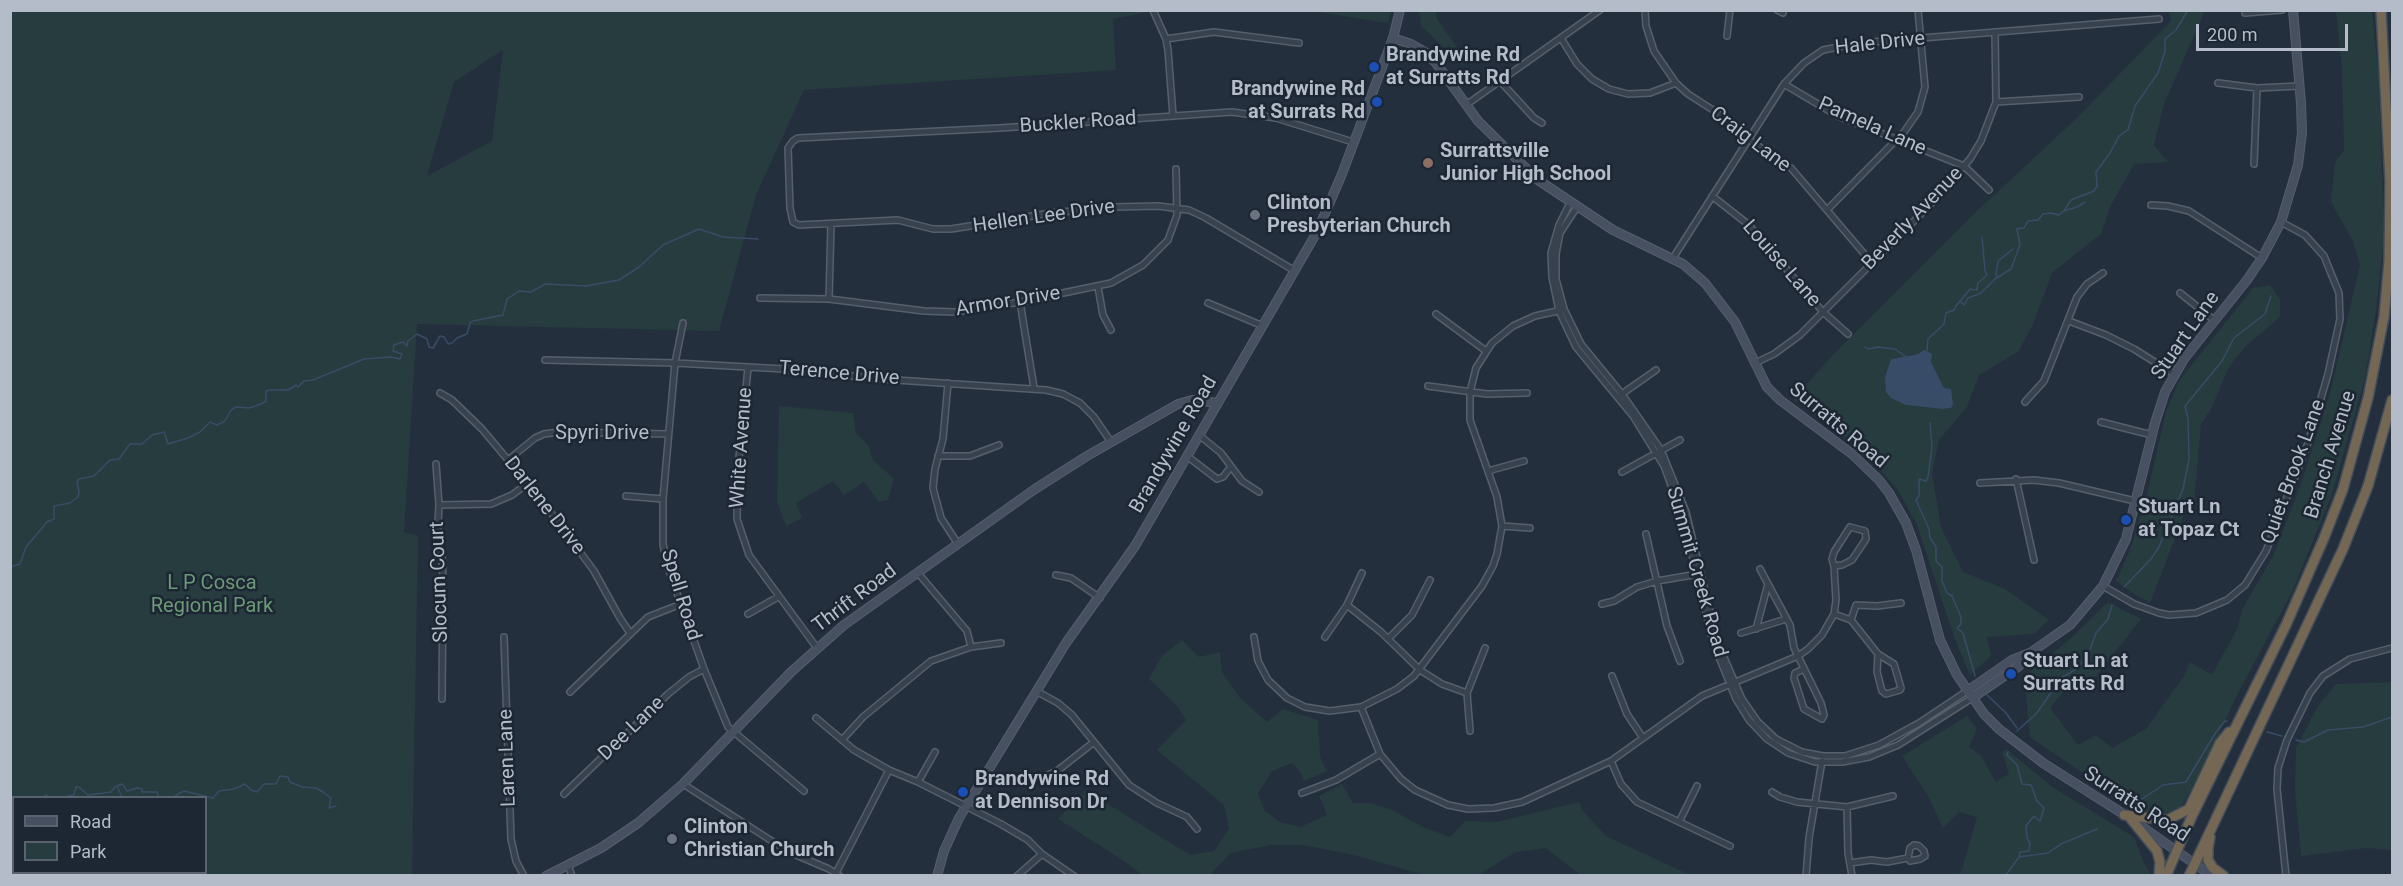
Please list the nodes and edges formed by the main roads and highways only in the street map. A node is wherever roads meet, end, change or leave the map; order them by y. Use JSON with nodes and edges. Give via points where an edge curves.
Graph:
{"nodes":[{"id":1,"x":1400,"y":10,"type":"edge"},
{"id":2,"x":2293,"y":10,"type":"edge"},
{"id":3,"x":2381,"y":10,"type":"edge"},
{"id":4,"x":1393,"y":38,"type":"junction"},
{"id":5,"x":2392,"y":400,"type":"edge"},
{"id":6,"x":1218,"y":403,"type":"junction"},
{"id":7,"x":1969,"y":694,"type":"junction"},
{"id":8,"x":2239,"y":722,"type":"junction"},
{"id":9,"x":2219,"y":808,"type":"junction"},
{"id":10,"x":2128,"y":817,"type":"junction"},
{"id":11,"x":2177,"y":850,"type":"junction"},
{"id":12,"x":2194,"y":863,"type":"junction"},
{"id":13,"x":546,"y":876,"type":"edge"},
{"id":14,"x":938,"y":876,"type":"edge"},
{"id":15,"x":2159,"y":876,"type":"edge"},
{"id":16,"x":2166,"y":876,"type":"edge"},
{"id":17,"x":2189,"y":876,"type":"edge"},
{"id":18,"x":2212,"y":876,"type":"edge"},
{"id":19,"x":2224,"y":876,"type":"edge"}],
"edges":[{"from":1,"to":4,"type":"main road","name":"Brandywine Road"},
{"from":2,"to":7,"type":"main road","name":"Stuart Lane","via":[[2302,133],[2298,165],[2281,222],[2262,258],[2174,374],[2160,405],[2122,549],[2103,586],[2070,625],[2030,653],[2019,666]]},
{"from":3,"to":8,"type":"highway","name":"Branch Avenue","via":[[2390,222],[2385,306],[2373,378],[2343,489],[2324,538]]},
{"from":4,"to":6,"type":"main road","name":"Brandywine Road","via":[[1324,219]]},
{"from":4,"to":7,"type":"main road","name":"Surratts Road","via":[[1425,52],[1478,121],[1523,166],[1574,205],[1633,241],[1674,258],[1697,275],[1735,322],[1763,382],[1880,480],[1906,523],[1940,640]]},
{"from":5,"to":9,"type":"highway","name":"Branch Avenue","via":[[2368,486],[2343,549]]},
{"from":6,"to":13,"type":"main road","name":"Thrift Road","via":[[1184,401],[1051,479],[958,544],[817,648],[683,784],[619,837]]},
{"from":6,"to":14,"type":"main road","name":"Brandywine Road","via":[[1135,546],[1066,643],[965,808],[950,836]]},
{"from":7,"to":10,"type":"main road","name":"Surratts Road","via":[[1991,721],[2021,747]]},
{"from":8,"to":10,"type":"highway","via":[[2220,743],[2188,808],[2167,820]]},
{"from":8,"to":11,"type":"highway","name":"Branch Avenue"},
{"from":9,"to":12,"type":"highway","name":"Branch Avenue"},
{"from":9,"to":19,"type":"highway","via":[[2208,856],[2213,868]]},
{"from":10,"to":11,"type":"main road","name":"Surratts Road"},
{"from":10,"to":15,"type":"highway","via":[[2157,851]]},
{"from":11,"to":12,"type":"main road","name":"Surratts Road"},
{"from":11,"to":16,"type":"highway","name":"Branch Avenue"},
{"from":12,"to":17,"type":"highway","name":"Branch Avenue"},
{"from":12,"to":18,"type":"main road","name":"Surratts Road"}]}
